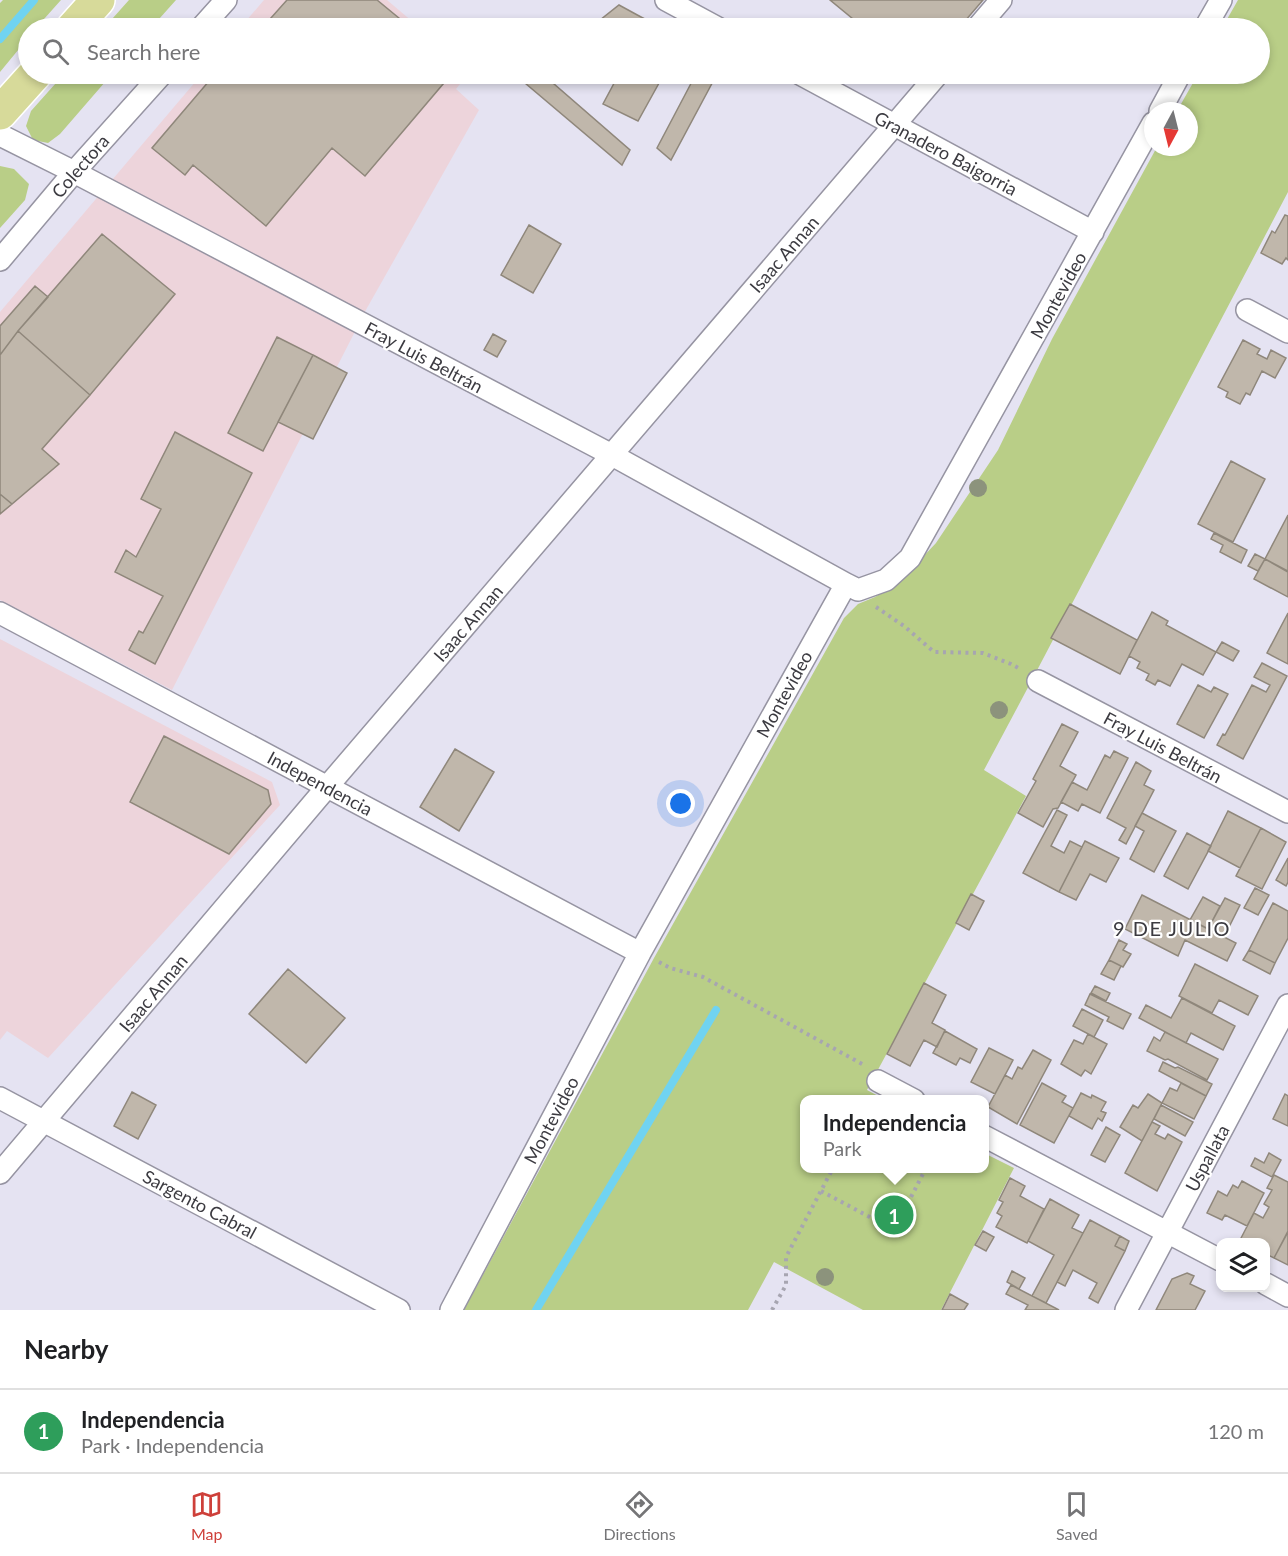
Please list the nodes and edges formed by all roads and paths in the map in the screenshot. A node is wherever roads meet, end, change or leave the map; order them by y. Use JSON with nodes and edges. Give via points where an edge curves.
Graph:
{"nodes":[{"id":1,"x":98,"y":0,"type":"edge"},
{"id":2,"x":226,"y":0,"type":"edge"},
{"id":3,"x":666,"y":0,"type":"edge"},
{"id":4,"x":1001,"y":0,"type":"edge"},
{"id":5,"x":1221,"y":0,"type":"edge"},
{"id":6,"x":83,"y":18,"type":"edge"},
{"id":7,"x":210,"y":18,"type":"edge"},
{"id":8,"x":699,"y":18,"type":"edge"},
{"id":9,"x":986,"y":18,"type":"edge"},
{"id":10,"x":1211,"y":18,"type":"edge"},
{"id":11,"x":25,"y":84,"type":"edge"},
{"id":12,"x":153,"y":84,"type":"edge"},
{"id":13,"x":818,"y":84,"type":"edge"},
{"id":14,"x":929,"y":84,"type":"edge"},
{"id":15,"x":1175,"y":84,"type":"edge"},
{"id":16,"x":1165,"y":102,"type":"edge"},
{"id":17,"x":0,"y":113,"type":"edge"},
{"id":18,"x":894,"y":125,"type":"junction"},
{"id":19,"x":0,"y":135,"type":"edge"},
{"id":20,"x":1144,"y":139,"type":"edge"},
{"id":21,"x":75,"y":172,"type":"junction"},
{"id":22,"x":1093,"y":232,"type":"junction"},
{"id":23,"x":0,"y":260,"type":"edge"},
{"id":24,"x":1247,"y":310,"type":"dead end"},
{"id":25,"x":1288,"y":332,"type":"edge"},
{"id":26,"x":612,"y":455,"type":"junction"},
{"id":27,"x":852,"y":587,"type":"junction"},
{"id":28,"x":0,"y":613,"type":"edge"},
{"id":29,"x":1038,"y":681,"type":"joint"},
{"id":30,"x":327,"y":787,"type":"junction"},
{"id":31,"x":1288,"y":812,"type":"edge"},
{"id":32,"x":640,"y":953,"type":"junction"},
{"id":33,"x":1288,"y":1005,"type":"edge"},
{"id":34,"x":878,"y":1081,"type":"joint"},
{"id":35,"x":905,"y":1095,"type":"edge"},
{"id":36,"x":0,"y":1098,"type":"edge"},
{"id":37,"x":45,"y":1121,"type":"junction"},
{"id":38,"x":989,"y":1139,"type":"edge"},
{"id":39,"x":0,"y":1173,"type":"edge"},
{"id":40,"x":830,"y":1173,"type":"edge"},
{"id":41,"x":923,"y":1173,"type":"edge"},
{"id":42,"x":821,"y":1191,"type":"junction"},
{"id":43,"x":1168,"y":1232,"type":"junction"},
{"id":44,"x":1216,"y":1257,"type":"edge"},
{"id":45,"x":1270,"y":1286,"type":"edge"},
{"id":46,"x":1288,"y":1296,"type":"edge"},
{"id":47,"x":399,"y":1310,"type":"edge"},
{"id":48,"x":451,"y":1310,"type":"edge"},
{"id":49,"x":772,"y":1310,"type":"edge"},
{"id":50,"x":1126,"y":1310,"type":"edge"}],
"edges":[{"from":1,"to":6,"type":"highway"},
{"from":2,"to":7,"type":"street"},
{"from":3,"to":8,"type":"street"},
{"from":4,"to":9,"type":"street"},
{"from":5,"to":10,"type":"street"},
{"from":11,"to":17,"type":"highway"},
{"from":12,"to":21,"type":"street","name":"Colectora"},
{"from":13,"to":18,"type":"street","name":"Granadero Baigorria"},
{"from":14,"to":18,"type":"street","name":"Isaac Annan"},
{"from":15,"to":16,"type":"street"},
{"from":18,"to":22,"type":"street","name":"Granadero Baigorria"},
{"from":18,"to":26,"type":"street","name":"Isaac Annan"},
{"from":19,"to":21,"type":"street","name":"Fray Luis Beltrán"},
{"from":20,"to":22,"type":"street","name":"Montevideo"},
{"from":21,"to":23,"type":"street","name":"Colectora"},
{"from":21,"to":26,"type":"street","name":"Fray Luis Beltrán"},
{"from":22,"to":27,"type":"street","name":"Montevideo","via":[[910,558],[886,580]]},
{"from":24,"to":25,"type":"street"},
{"from":26,"to":27,"type":"street","name":"Fray Luis Beltrán"},
{"from":26,"to":30,"type":"street","name":"Isaac Annan"},
{"from":27,"to":29,"type":"path","via":[[934,652],[983,653]]},
{"from":27,"to":32,"type":"street","name":"Montevideo"},
{"from":28,"to":30,"type":"street","name":"Independencia"},
{"from":29,"to":31,"type":"street","name":"Fray Luis Beltrán"},
{"from":30,"to":32,"type":"street","name":"Independencia"},
{"from":30,"to":37,"type":"street","name":"Isaac Annan"},
{"from":32,"to":34,"type":"path","via":[[670,968],[703,977],[874,1070]]},
{"from":32,"to":48,"type":"street","name":"Montevideo"},
{"from":33,"to":43,"type":"street","name":"Uspallata"},
{"from":34,"to":35,"type":"street"},
{"from":36,"to":37,"type":"street","name":"Sargento Cabral"},
{"from":37,"to":39,"type":"street","name":"Isaac Annan"},
{"from":37,"to":47,"type":"street","name":"Sargento Cabral"},
{"from":38,"to":43,"type":"street"},
{"from":40,"to":42,"type":"path"},
{"from":41,"to":42,"type":"path","via":[[894,1230]]},
{"from":42,"to":49,"type":"path","via":[[786,1257],[786,1285]]},
{"from":43,"to":44,"type":"street"},
{"from":43,"to":50,"type":"street","name":"Uspallata"},
{"from":45,"to":46,"type":"street"}]}
